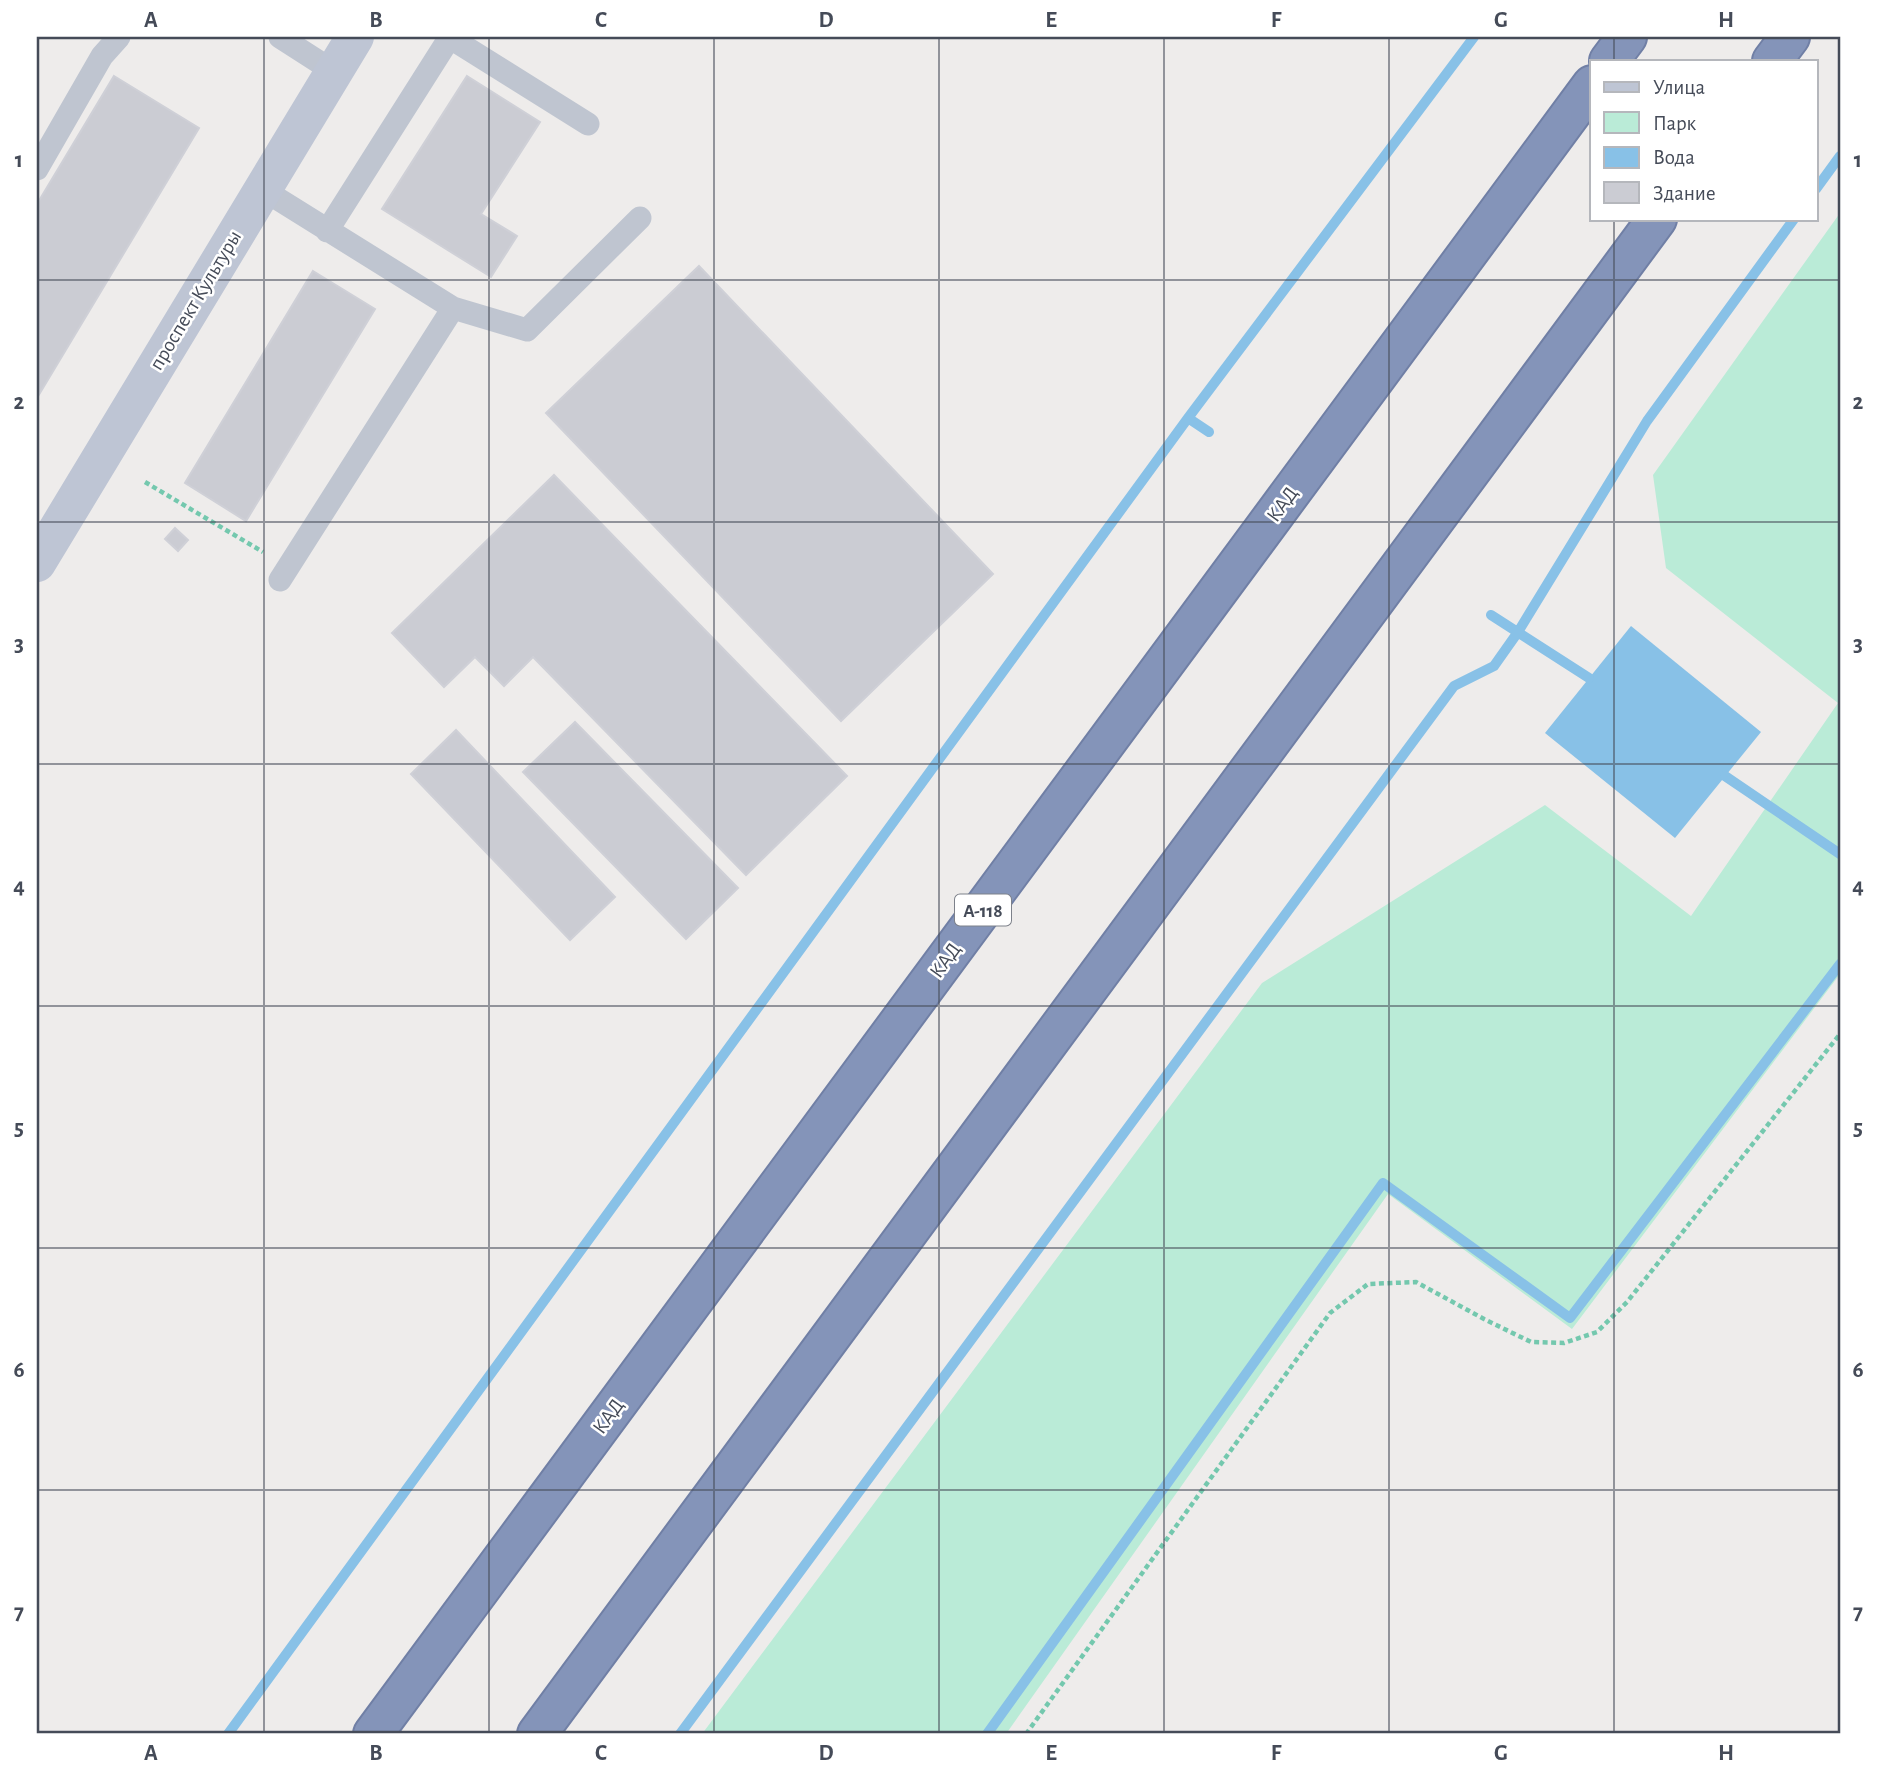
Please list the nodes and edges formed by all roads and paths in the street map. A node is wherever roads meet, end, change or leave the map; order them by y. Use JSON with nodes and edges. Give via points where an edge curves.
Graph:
{"nodes":[{"id":1,"x":118,"y":37,"type":"edge"},
{"id":2,"x":280,"y":37,"type":"edge"},
{"id":3,"x":355,"y":37,"type":"edge"},
{"id":4,"x":450,"y":37,"type":"edge"},
{"id":5,"x":1627,"y":37,"type":"edge"},
{"id":6,"x":1790,"y":37,"type":"edge"},
{"id":7,"x":1610,"y":60,"type":"edge"},
{"id":8,"x":1773,"y":60,"type":"edge"},
{"id":9,"x":333,"y":71,"type":"junction"},
{"id":10,"x":1590,"y":88,"type":"edge"},
{"id":11,"x":588,"y":124,"type":"dead end"},
{"id":12,"x":37,"y":169,"type":"edge"},
{"id":13,"x":262,"y":189,"type":"junction"},
{"id":14,"x":640,"y":218,"type":"dead end"},
{"id":15,"x":1656,"y":220,"type":"edge"},
{"id":16,"x":327,"y":231,"type":"junction"},
{"id":17,"x":453,"y":308,"type":"junction"},
{"id":18,"x":145,"y":482,"type":"dead end"},
{"id":19,"x":37,"y":563,"type":"edge"},
{"id":20,"x":284,"y":573,"type":"joint"},
{"id":21,"x":1840,"y":1034,"type":"edge"},
{"id":22,"x":373,"y":1734,"type":"edge"},
{"id":23,"x":537,"y":1734,"type":"edge"},
{"id":24,"x":1026,"y":1734,"type":"edge"}],
"edges":[{"from":1,"to":12,"type":"lane","via":[[102,56]]},
{"from":2,"to":9,"type":"lane"},
{"from":3,"to":9,"type":"street","name":"проспект Культуры"},
{"from":4,"to":11,"type":"lane"},
{"from":4,"to":16,"type":"lane"},
{"from":5,"to":7,"type":"highway"},
{"from":6,"to":8,"type":"highway"},
{"from":9,"to":13,"type":"street","name":"проспект Культуры"},
{"from":10,"to":22,"type":"highway","name":"КАД","number":"А-118"},
{"from":13,"to":16,"type":"lane"},
{"from":13,"to":19,"type":"street","name":"проспект Культуры"},
{"from":14,"to":17,"type":"lane","via":[[527,330]]},
{"from":15,"to":23,"type":"highway"},
{"from":16,"to":17,"type":"lane"},
{"from":17,"to":20,"type":"lane"},
{"from":18,"to":20,"type":"path"},
{"from":21,"to":24,"type":"path","via":[[1627,1302],[1597,1332],[1564,1343],[1531,1342],[1416,1282],[1368,1284],[1330,1313]]}]}
